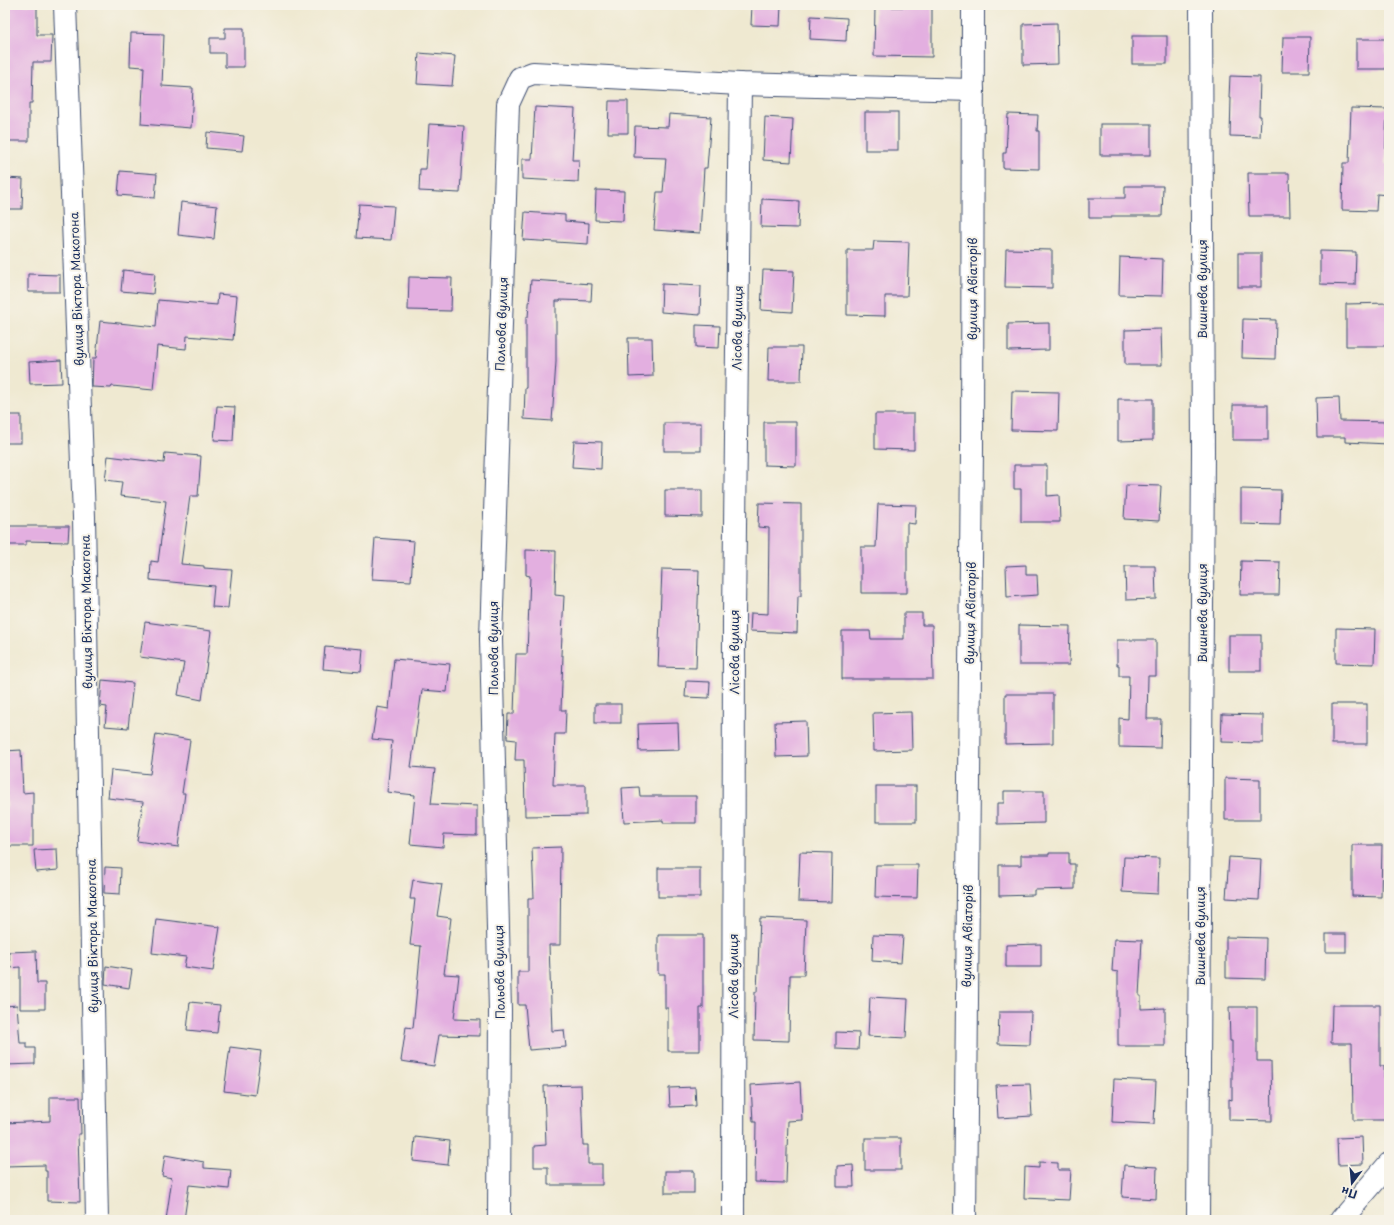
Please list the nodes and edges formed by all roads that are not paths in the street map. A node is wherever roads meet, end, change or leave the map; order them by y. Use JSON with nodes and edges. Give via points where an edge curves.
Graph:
{"nodes":[{"id":1,"x":65,"y":5,"type":"edge"},
{"id":2,"x":974,"y":5,"type":"edge"},
{"id":3,"x":1200,"y":5,"type":"edge"},
{"id":4,"x":740,"y":84,"type":"junction"},
{"id":5,"x":973,"y":90,"type":"junction"},
{"id":6,"x":1389,"y":1164,"type":"edge"},
{"id":7,"x":97,"y":1220,"type":"edge"},
{"id":8,"x":499,"y":1220,"type":"edge"},
{"id":9,"x":733,"y":1220,"type":"edge"},
{"id":10,"x":965,"y":1220,"type":"edge"},
{"id":11,"x":1198,"y":1220,"type":"edge"},
{"id":12,"x":1341,"y":1220,"type":"edge"}],
"edges":[{"from":1,"to":7,"type":"street","name":"вулиця Віктора Макогона","via":[[84,517]]},
{"from":2,"to":5,"type":"street","name":"вулиця Авіаторів"},
{"from":3,"to":11,"type":"street","name":"Вишнева вулиця","via":[[1203,460]]},
{"from":4,"to":5,"type":"street"},
{"from":4,"to":8,"type":"street","name":"Польова вулиця","via":[[533,73],[520,78],[508,104],[491,639],[500,1011]]},
{"from":4,"to":9,"type":"street","name":"Лісова вулиця","via":[[734,607]]},
{"from":5,"to":10,"type":"street","name":"вулиця Авіаторів"},
{"from":6,"to":12,"type":"street"}]}
